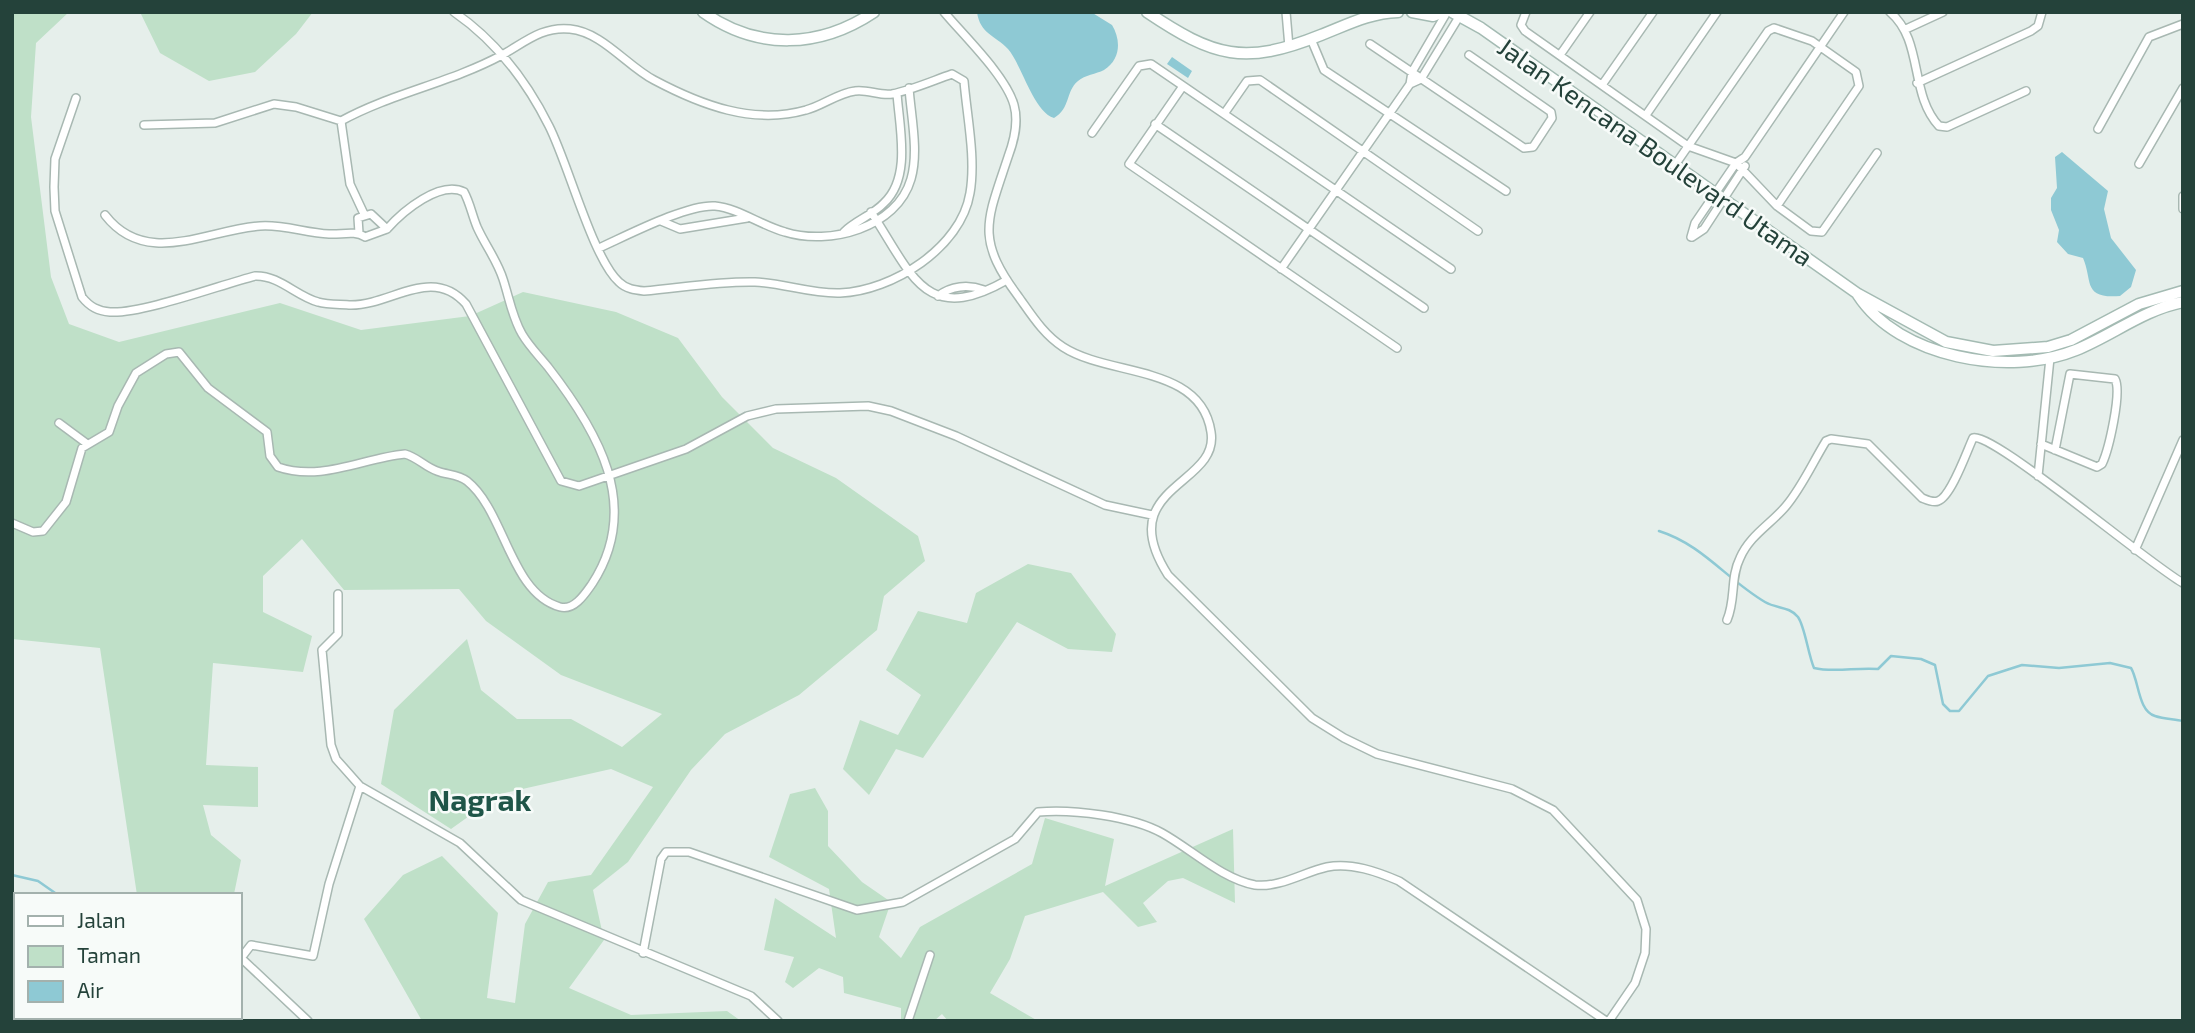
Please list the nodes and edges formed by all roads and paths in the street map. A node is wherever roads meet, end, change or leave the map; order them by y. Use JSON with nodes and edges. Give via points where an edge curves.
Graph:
{"nodes":[{"id":1,"x":454,"y":12,"type":"edge"},
{"id":2,"x":703,"y":12,"type":"edge"},
{"id":3,"x":874,"y":12,"type":"edge"},
{"id":4,"x":944,"y":12,"type":"edge"},
{"id":5,"x":1147,"y":12,"type":"edge"},
{"id":6,"x":1159,"y":12,"type":"edge"},
{"id":7,"x":1286,"y":12,"type":"edge"},
{"id":8,"x":1398,"y":12,"type":"edge"},
{"id":9,"x":1412,"y":12,"type":"edge"},
{"id":10,"x":1526,"y":12,"type":"edge"},
{"id":11,"x":1590,"y":12,"type":"edge"},
{"id":12,"x":1653,"y":12,"type":"edge"},
{"id":13,"x":1717,"y":12,"type":"edge"},
{"id":14,"x":1844,"y":12,"type":"edge"},
{"id":15,"x":1890,"y":12,"type":"edge"},
{"id":16,"x":1943,"y":12,"type":"edge"},
{"id":17,"x":2042,"y":12,"type":"edge"},
{"id":18,"x":1453,"y":13,"type":"edge"},
{"id":19,"x":2183,"y":24,"type":"edge"},
{"id":20,"x":1906,"y":29,"type":"junction"},
{"id":21,"x":1177,"y":32,"type":"junction"},
{"id":22,"x":1311,"y":39,"type":"junction"},
{"id":23,"x":1370,"y":44,"type":"dead end"},
{"id":24,"x":1289,"y":47,"type":"junction"},
{"id":25,"x":1821,"y":47,"type":"junction"},
{"id":26,"x":504,"y":54,"type":"junction"},
{"id":27,"x":1469,"y":55,"type":"dead end"},
{"id":28,"x":1560,"y":55,"type":"junction"},
{"id":29,"x":1412,"y":72,"type":"junction"},
{"id":30,"x":1421,"y":79,"type":"junction"},
{"id":31,"x":1917,"y":83,"type":"junction"},
{"id":32,"x":1410,"y":84,"type":"junction"},
{"id":33,"x":1602,"y":85,"type":"junction"},
{"id":34,"x":1183,"y":86,"type":"junction"},
{"id":35,"x":2183,"y":88,"type":"edge"},
{"id":36,"x":909,"y":89,"type":"junction"},
{"id":37,"x":2026,"y":91,"type":"dead end"},
{"id":38,"x":897,"y":93,"type":"junction"},
{"id":39,"x":76,"y":98,"type":"dead end"},
{"id":40,"x":1224,"y":114,"type":"junction"},
{"id":41,"x":1389,"y":114,"type":"junction"},
{"id":42,"x":1646,"y":115,"type":"junction"},
{"id":43,"x":341,"y":121,"type":"junction"},
{"id":44,"x":1155,"y":124,"type":"junction"},
{"id":45,"x":144,"y":125,"type":"dead end"},
{"id":46,"x":2098,"y":130,"type":"dead end"},
{"id":47,"x":1092,"y":133,"type":"dead end"},
{"id":48,"x":1688,"y":146,"type":"junction"},
{"id":49,"x":1363,"y":152,"type":"junction"},
{"id":50,"x":1877,"y":152,"type":"dead end"},
{"id":51,"x":1745,"y":157,"type":"junction"},
{"id":52,"x":1736,"y":163,"type":"junction"},
{"id":53,"x":2139,"y":164,"type":"dead end"},
{"id":54,"x":1675,"y":165,"type":"junction"},
{"id":55,"x":1744,"y":170,"type":"junction"},
{"id":56,"x":1336,"y":190,"type":"junction"},
{"id":57,"x":1506,"y":191,"type":"dead end"},
{"id":58,"x":1720,"y":196,"type":"junction"},
{"id":59,"x":2183,"y":196,"type":"edge"},
{"id":60,"x":1777,"y":206,"type":"junction"},
{"id":61,"x":2182,"y":208,"type":"edge"},
{"id":62,"x":871,"y":212,"type":"junction"},
{"id":63,"x":364,"y":214,"type":"junction"},
{"id":64,"x":105,"y":215,"type":"dead end"},
{"id":65,"x":748,"y":218,"type":"junction"},
{"id":66,"x":876,"y":220,"type":"junction"},
{"id":67,"x":661,"y":221,"type":"junction"},
{"id":68,"x":387,"y":229,"type":"junction"},
{"id":69,"x":1309,"y":229,"type":"junction"},
{"id":70,"x":1478,"y":231,"type":"dead end"},
{"id":71,"x":844,"y":232,"type":"junction"},
{"id":72,"x":359,"y":233,"type":"junction"},
{"id":73,"x":599,"y":248,"type":"junction"},
{"id":74,"x":909,"y":268,"type":"junction"},
{"id":75,"x":1281,"y":269,"type":"junction"},
{"id":76,"x":1451,"y":269,"type":"dead end"},
{"id":77,"x":1007,"y":280,"type":"junction"},
{"id":78,"x":2183,"y":290,"type":"edge"},
{"id":79,"x":2183,"y":302,"type":"edge"},
{"id":80,"x":1424,"y":308,"type":"dead end"},
{"id":81,"x":1397,"y":348,"type":"dead end"},
{"id":82,"x":2049,"y":353,"type":"junction"},
{"id":83,"x":59,"y":423,"type":"dead end"},
{"id":84,"x":2183,"y":440,"type":"edge"},
{"id":85,"x":86,"y":443,"type":"junction"},
{"id":86,"x":2041,"y":444,"type":"junction"},
{"id":87,"x":2055,"y":450,"type":"junction"},
{"id":88,"x":611,"y":475,"type":"junction"},
{"id":89,"x":2038,"y":475,"type":"junction"},
{"id":90,"x":1152,"y":515,"type":"junction"},
{"id":91,"x":12,"y":523,"type":"edge"},
{"id":92,"x":2135,"y":551,"type":"junction"},
{"id":93,"x":2183,"y":583,"type":"edge"},
{"id":94,"x":338,"y":594,"type":"dead end"},
{"id":95,"x":1727,"y":620,"type":"dead end"},
{"id":96,"x":360,"y":786,"type":"junction"},
{"id":97,"x":643,"y":953,"type":"junction"},
{"id":98,"x":930,"y":955,"type":"dead end"},
{"id":99,"x":242,"y":956,"type":"edge"},
{"id":100,"x":242,"y":958,"type":"edge"},
{"id":101,"x":308,"y":1021,"type":"edge"},
{"id":102,"x":778,"y":1021,"type":"edge"},
{"id":103,"x":908,"y":1021,"type":"edge"},
{"id":104,"x":1608,"y":1021,"type":"edge"}],
"edges":[{"from":1,"to":26,"type":"street"},
{"from":2,"to":3,"type":"street","via":[[734,30],[788,41],[835,34]]},
{"from":4,"to":77,"type":"street","via":[[1014,104],[1013,142],[989,227],[996,265]]},
{"from":5,"to":21,"type":"street"},
{"from":6,"to":21,"type":"street"},
{"from":7,"to":24,"type":"street"},
{"from":8,"to":22,"type":"street","via":[[1358,18]]},
{"from":9,"to":18,"type":"street"},
{"from":10,"to":28,"type":"street","via":[[1521,25]]},
{"from":11,"to":28,"type":"street"},
{"from":12,"to":33,"type":"street"},
{"from":13,"to":42,"type":"street"},
{"from":14,"to":25,"type":"street"},
{"from":15,"to":20,"type":"street"},
{"from":16,"to":20,"type":"street"},
{"from":17,"to":31,"type":"street","via":[[2038,26]]},
{"from":18,"to":29,"type":"street"},
{"from":18,"to":30,"type":"street"},
{"from":18,"to":54,"type":"street","name":"Jalan Kencana Boulevard Utama"},
{"from":19,"to":46,"type":"street","via":[[2149,37]]},
{"from":20,"to":31,"type":"street"},
{"from":21,"to":24,"type":"street","via":[[1195,43],[1233,54]]},
{"from":22,"to":24,"type":"street"},
{"from":22,"to":41,"type":"street","via":[[1324,70]]},
{"from":23,"to":29,"type":"street"},
{"from":25,"to":48,"type":"street","via":[[1774,27],[1768,31]]},
{"from":25,"to":51,"type":"street"},
{"from":25,"to":60,"type":"street","via":[[1860,78],[1859,86]]},
{"from":26,"to":38,"type":"street","via":[[548,30],[580,30],[676,92],[717,107],[767,117],[813,108],[854,91]]},
{"from":26,"to":43,"type":"street"},
{"from":26,"to":73,"type":"street","via":[[549,125]]},
{"from":27,"to":30,"type":"street","via":[[1551,111],[1552,118],[1533,147]]},
{"from":28,"to":33,"type":"street"},
{"from":29,"to":30,"type":"street"},
{"from":29,"to":32,"type":"street"},
{"from":30,"to":32,"type":"street"},
{"from":31,"to":37,"type":"street","via":[[1940,127]]},
{"from":32,"to":41,"type":"street"},
{"from":33,"to":42,"type":"street"},
{"from":34,"to":40,"type":"street"},
{"from":34,"to":44,"type":"street"},
{"from":34,"to":47,"type":"street","via":[[1145,63]]},
{"from":35,"to":53,"type":"street"},
{"from":36,"to":38,"type":"street"},
{"from":36,"to":66,"type":"street","via":[[911,180],[897,205]]},
{"from":36,"to":74,"type":"street","via":[[952,74],[964,81],[972,174],[970,194],[954,232],[942,247]]},
{"from":38,"to":62,"type":"street","via":[[899,179],[894,193]]},
{"from":39,"to":88,"type":"street","via":[[55,159],[55,211],[82,297],[89,306],[128,311],[263,275],[318,302],[354,305],[421,288],[454,290],[466,304],[561,481],[579,486]]},
{"from":40,"to":49,"type":"street","via":[[1253,78]]},
{"from":40,"to":56,"type":"street"},
{"from":41,"to":49,"type":"street"},
{"from":41,"to":57,"type":"street"},
{"from":42,"to":48,"type":"street"},
{"from":43,"to":45,"type":"street","via":[[284,104],[215,123]]},
{"from":43,"to":63,"type":"street","via":[[350,184]]},
{"from":44,"to":69,"type":"street"},
{"from":44,"to":75,"type":"street","via":[[1129,164]]},
{"from":48,"to":52,"type":"street"},
{"from":48,"to":54,"type":"street"},
{"from":49,"to":56,"type":"street"},
{"from":49,"to":70,"type":"street"},
{"from":50,"to":60,"type":"street","via":[[1822,232],[1816,234]]},
{"from":51,"to":52,"type":"street"},
{"from":51,"to":55,"type":"street"},
{"from":52,"to":55,"type":"street"},
{"from":52,"to":58,"type":"street"},
{"from":54,"to":58,"type":"street","name":"Jalan Kencana Boulevard Utama"},
{"from":55,"to":58,"type":"street"},
{"from":55,"to":60,"type":"street"},
{"from":56,"to":69,"type":"street"},
{"from":56,"to":76,"type":"street"},
{"from":58,"to":58,"type":"street","via":[[1704,229],[1691,237],[1695,223]]},
{"from":58,"to":82,"type":"street","name":"Jalan Kencana Boulevard Utama","via":[[1858,294],[1946,342],[1993,351]]},
{"from":59,"to":61,"type":"street"},
{"from":62,"to":66,"type":"street"},
{"from":62,"to":71,"type":"street"},
{"from":63,"to":68,"type":"street","via":[[371,214]]},
{"from":63,"to":72,"type":"street","via":[[358,218]]},
{"from":64,"to":72,"type":"street","via":[[120,232],[154,245],[263,226]]},
{"from":65,"to":67,"type":"street","via":[[680,229]]},
{"from":65,"to":67,"type":"street","via":[[716,206]]},
{"from":65,"to":71,"type":"street","via":[[802,236]]},
{"from":66,"to":71,"type":"street"},
{"from":66,"to":74,"type":"street"},
{"from":67,"to":73,"type":"street"},
{"from":68,"to":72,"type":"street","via":[[372,236]]},
{"from":68,"to":88,"type":"street","via":[[441,191],[457,188],[464,192],[503,276],[520,332],[585,419]]},
{"from":69,"to":75,"type":"street"},
{"from":69,"to":80,"type":"street"},
{"from":73,"to":74,"type":"street","via":[[619,282],[644,291],[755,282],[836,293],[879,285]]},
{"from":74,"to":77,"type":"street","via":[[920,285],[947,300],[974,297]]},
{"from":75,"to":81,"type":"street"},
{"from":77,"to":90,"type":"street","via":[[1044,332],[1064,348],[1174,385],[1194,395],[1203,407],[1212,435],[1210,449]]},
{"from":78,"to":82,"type":"street","name":"Jalan Kencana Boulevard Utama","via":[[2139,304]]},
{"from":79,"to":82,"type":"street","name":"Jalan Kencana Boulevard Utama","via":[[2144,314],[2085,346]]},
{"from":82,"to":86,"type":"street"},
{"from":83,"to":85,"type":"street"},
{"from":84,"to":92,"type":"street"},
{"from":85,"to":88,"type":"street","via":[[109,432],[136,373],[166,354],[179,352],[208,388],[267,432],[270,456],[278,467],[325,470],[405,454],[431,469],[468,481],[498,525],[522,574],[545,600],[563,608],[586,592],[605,558],[614,510]]},
{"from":85,"to":91,"type":"street","via":[[66,502],[43,531]]},
{"from":86,"to":87,"type":"street"},
{"from":86,"to":89,"type":"street"},
{"from":87,"to":87,"type":"street","via":[[2070,374],[2115,379],[2118,390],[2102,464],[2097,467]]},
{"from":88,"to":90,"type":"street","via":[[686,449],[747,416],[776,409],[868,406],[956,436],[1105,505]]},
{"from":89,"to":92,"type":"street"},
{"from":89,"to":95,"type":"street","via":[[1977,436],[1947,493],[1931,501],[1922,498],[1868,444],[1828,440],[1786,506],[1759,530],[1741,556]]},
{"from":90,"to":104,"type":"street","via":[[1156,557],[1168,575],[1312,718],[1377,754],[1512,789],[1553,810],[1637,900],[1646,929],[1644,953],[1634,983]]},
{"from":92,"to":93,"type":"street"},
{"from":94,"to":96,"type":"street","via":[[338,634],[322,650],[331,745],[336,759]]},
{"from":96,"to":97,"type":"street","via":[[460,843],[522,900]]},
{"from":96,"to":99,"type":"street","via":[[329,884],[313,956],[251,945]]},
{"from":97,"to":102,"type":"street","via":[[751,996]]},
{"from":97,"to":104,"type":"street","via":[[666,852],[689,852],[857,910],[874,909],[903,901],[1016,839],[1038,812],[1067,809],[1159,832],[1225,872],[1255,884],[1274,884],[1330,866],[1371,869],[1399,881]]},
{"from":98,"to":103,"type":"street"},
{"from":100,"to":101,"type":"street"}]}
